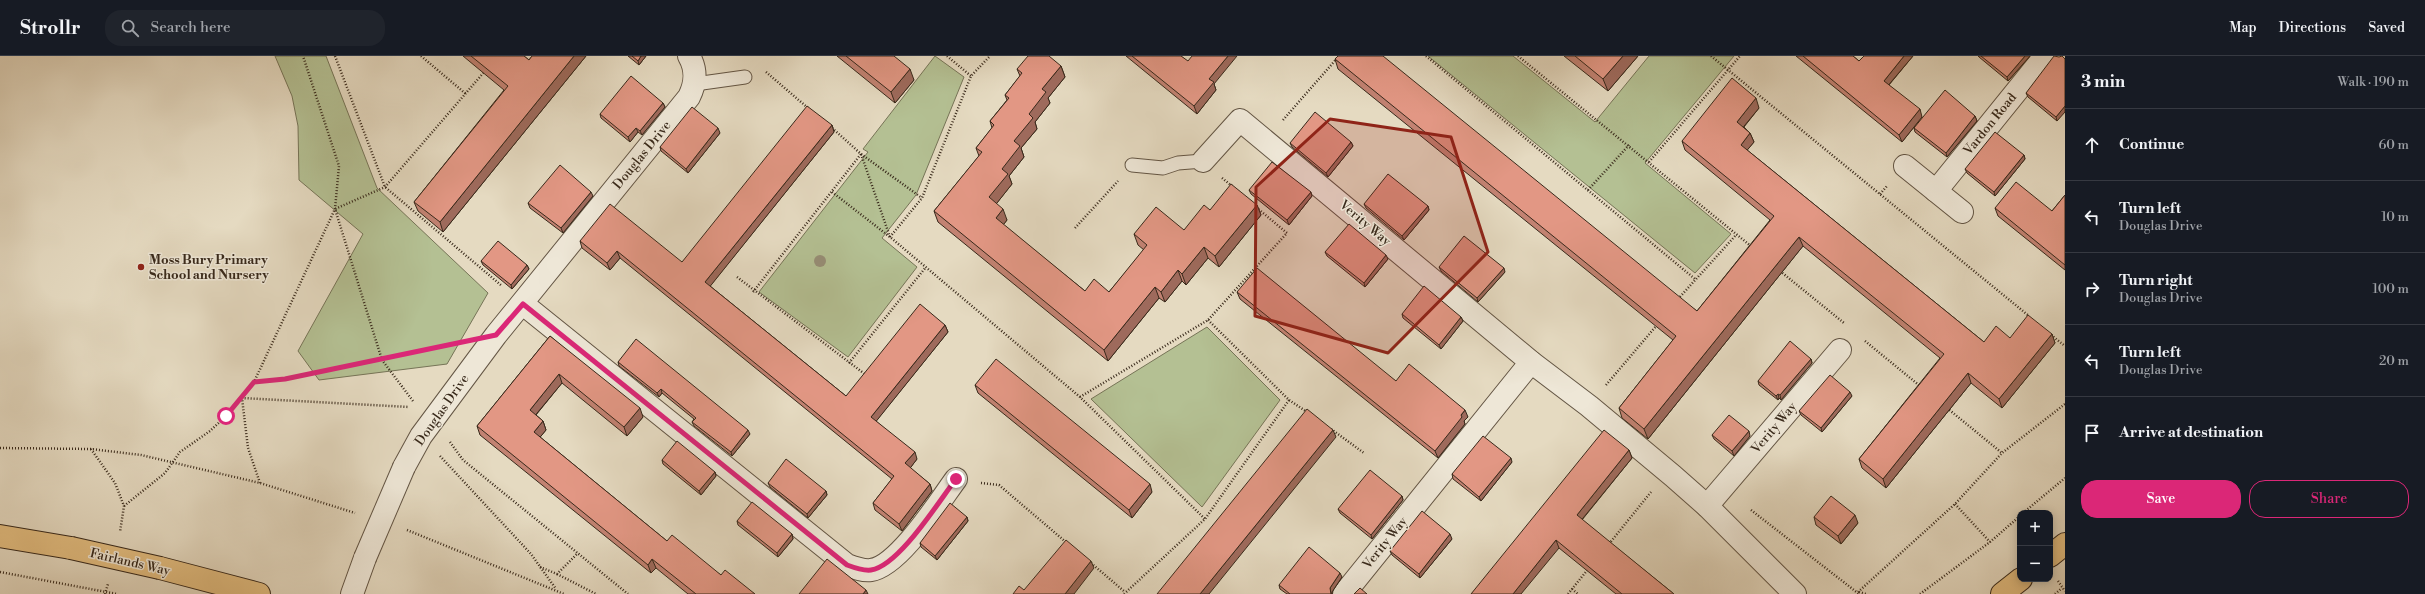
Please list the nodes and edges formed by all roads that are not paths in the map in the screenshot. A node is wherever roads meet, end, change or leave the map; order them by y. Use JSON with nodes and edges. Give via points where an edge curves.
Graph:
{"nodes":[{"id":1,"x":689,"y":56,"type":"edge"},
{"id":2,"x":2044,"y":56,"type":"edge"},
{"id":3,"x":745,"y":77,"type":"dead end"},
{"id":4,"x":695,"y":84,"type":"junction"},
{"id":5,"x":1203,"y":161,"type":"joint"},
{"id":6,"x":1132,"y":165,"type":"road end"},
{"id":7,"x":1905,"y":166,"type":"dead end"},
{"id":8,"x":1936,"y":191,"type":"junction"},
{"id":9,"x":1962,"y":212,"type":"dead end"},
{"id":10,"x":523,"y":304,"type":"junction"},
{"id":11,"x":1840,"y":350,"type":"dead end"},
{"id":12,"x":1531,"y":362,"type":"junction"},
{"id":13,"x":956,"y":479,"type":"road end"},
{"id":14,"x":1707,"y":506,"type":"junction"},
{"id":15,"x":0,"y":536,"type":"edge"},
{"id":16,"x":2065,"y":544,"type":"edge"},
{"id":17,"x":2053,"y":564,"type":"edge"},
{"id":18,"x":2017,"y":582,"type":"edge"},
{"id":19,"x":2003,"y":593,"type":"edge"},
{"id":20,"x":259,"y":594,"type":"edge"},
{"id":21,"x":352,"y":594,"type":"edge"},
{"id":22,"x":1344,"y":594,"type":"edge"},
{"id":23,"x":1795,"y":594,"type":"edge"}],
"edges":[{"from":1,"to":4,"type":"street","via":[[694,66]]},
{"from":2,"to":8,"type":"street","name":"Vardon Road"},
{"from":3,"to":4,"type":"lane"},
{"from":4,"to":10,"type":"street","name":"Douglas Drive","via":[[690,97]]},
{"from":5,"to":6,"type":"lane","via":[[1178,163],[1163,168]]},
{"from":5,"to":12,"type":"street","name":"Verity Way","via":[[1240,120]]},
{"from":7,"to":8,"type":"street"},
{"from":8,"to":9,"type":"street"},
{"from":10,"to":13,"type":"street","via":[[847,565],[872,570],[887,564],[902,550]]},
{"from":10,"to":21,"type":"street","name":"Douglas Drive","bridge":true,"via":[[496,335],[427,427],[404,467]]},
{"from":11,"to":14,"type":"street","name":"Verity Way"},
{"from":12,"to":14,"type":"street","name":"Verity Way","via":[[1590,406]]},
{"from":12,"to":22,"type":"street","name":"Verity Way"},
{"from":14,"to":23,"type":"street","name":"Verity Way"},
{"from":15,"to":20,"type":"main road","name":"Fairlands Way","bridge":true,"via":[[71,548]]},
{"from":16,"to":17,"type":"main road"},
{"from":18,"to":19,"type":"main road"}]}
